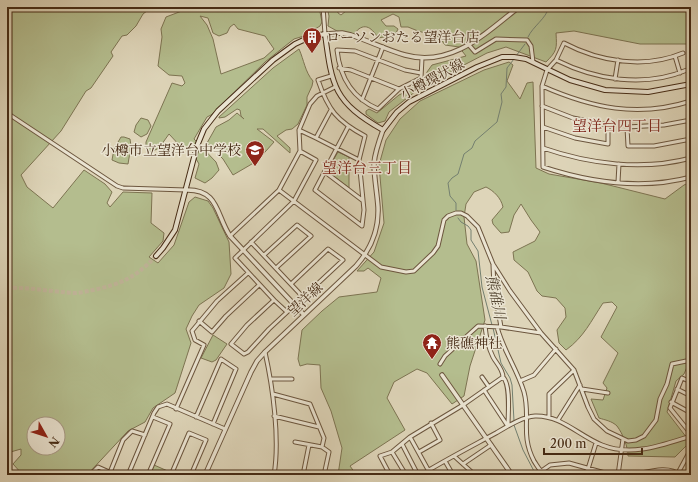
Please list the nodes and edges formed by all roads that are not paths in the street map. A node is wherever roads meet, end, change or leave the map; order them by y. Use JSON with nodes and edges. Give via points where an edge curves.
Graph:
{"nodes":[{"id":1,"x":323,"y":7,"type":"edge"},
{"id":2,"x":519,"y":7,"type":"edge"},
{"id":3,"x":325,"y":34,"type":"junction"},
{"id":4,"x":469,"y":45,"type":"junction"},
{"id":5,"x":383,"y":47,"type":"junction"},
{"id":6,"x":683,"y":53,"type":"dead end"},
{"id":7,"x":675,"y":56,"type":"junction"},
{"id":8,"x":422,"y":58,"type":"junction"},
{"id":9,"x":378,"y":60,"type":"junction"},
{"id":10,"x":556,"y":60,"type":"junction"},
{"id":11,"x":618,"y":60,"type":"junction"},
{"id":12,"x":533,"y":62,"type":"junction"},
{"id":13,"x":339,"y":68,"type":"junction"},
{"id":14,"x":547,"y":70,"type":"junction"},
{"id":15,"x":687,"y":70,"type":"dead end"},
{"id":16,"x":421,"y":73,"type":"junction"},
{"id":17,"x":680,"y":73,"type":"junction"},
{"id":18,"x":331,"y":76,"type":"junction"},
{"id":19,"x":371,"y":78,"type":"junction"},
{"id":20,"x":615,"y":78,"type":"junction"},
{"id":21,"x":691,"y":84,"type":"edge"},
{"id":22,"x":542,"y":86,"type":"junction"},
{"id":23,"x":335,"y":87,"type":"junction"},
{"id":24,"x":399,"y":89,"type":"junction"},
{"id":25,"x":322,"y":93,"type":"junction"},
{"id":26,"x":362,"y":100,"type":"junction"},
{"id":27,"x":691,"y":100,"type":"edge"},
{"id":28,"x":542,"y":106,"type":"junction"},
{"id":29,"x":331,"y":110,"type":"junction"},
{"id":30,"x":7,"y":113,"type":"edge"},
{"id":31,"x":691,"y":120,"type":"edge"},
{"id":32,"x":348,"y":127,"type":"junction"},
{"id":33,"x":543,"y":127,"type":"junction"},
{"id":34,"x":299,"y":130,"type":"junction"},
{"id":35,"x":383,"y":130,"type":"junction"},
{"id":36,"x":316,"y":138,"type":"junction"},
{"id":37,"x":691,"y":139,"type":"edge"},
{"id":38,"x":543,"y":148,"type":"junction"},
{"id":39,"x":337,"y":149,"type":"junction"},
{"id":40,"x":300,"y":151,"type":"junction"},
{"id":41,"x":691,"y":158,"type":"edge"},
{"id":42,"x":359,"y":160,"type":"junction"},
{"id":43,"x":619,"y":164,"type":"junction"},
{"id":44,"x":325,"y":172,"type":"junction"},
{"id":45,"x":691,"y":177,"type":"edge"},
{"id":46,"x":618,"y":182,"type":"junction"},
{"id":47,"x":186,"y":190,"type":"junction"},
{"id":48,"x":279,"y":190,"type":"junction"},
{"id":49,"x":362,"y":200,"type":"junction"},
{"id":50,"x":294,"y":201,"type":"junction"},
{"id":51,"x":230,"y":236,"type":"junction"},
{"id":52,"x":252,"y":242,"type":"junction"},
{"id":53,"x":243,"y":250,"type":"junction"},
{"id":54,"x":264,"y":255,"type":"junction"},
{"id":55,"x":156,"y":256,"type":"tunnel mouth"},
{"id":56,"x":365,"y":256,"type":"junction"},
{"id":57,"x":493,"y":264,"type":"junction"},
{"id":58,"x":276,"y":268,"type":"junction"},
{"id":59,"x":248,"y":273,"type":"junction"},
{"id":60,"x":290,"y":284,"type":"junction"},
{"id":61,"x":259,"y":285,"type":"junction"},
{"id":62,"x":303,"y":297,"type":"junction"},
{"id":63,"x":274,"y":300,"type":"junction"},
{"id":64,"x":295,"y":305,"type":"junction"},
{"id":65,"x":287,"y":312,"type":"junction"},
{"id":66,"x":304,"y":315,"type":"junction"},
{"id":67,"x":199,"y":322,"type":"junction"},
{"id":68,"x":485,"y":326,"type":"junction"},
{"id":69,"x":498,"y":327,"type":"junction"},
{"id":70,"x":541,"y":333,"type":"junction"},
{"id":71,"x":556,"y":350,"type":"junction"},
{"id":72,"x":265,"y":352,"type":"junction"},
{"id":73,"x":691,"y":360,"type":"edge"},
{"id":74,"x":440,"y":364,"type":"dead end"},
{"id":75,"x":574,"y":370,"type":"junction"},
{"id":76,"x":442,"y":375,"type":"dead end"},
{"id":77,"x":482,"y":377,"type":"dead end"},
{"id":78,"x":503,"y":377,"type":"junction"},
{"id":79,"x":271,"y":379,"type":"junction"},
{"id":80,"x":292,"y":380,"type":"dead end"},
{"id":81,"x":520,"y":381,"type":"junction"},
{"id":82,"x":691,"y":382,"type":"edge"},
{"id":83,"x":488,"y":387,"type":"junction"},
{"id":84,"x":581,"y":387,"type":"junction"},
{"id":85,"x":677,"y":389,"type":"junction"},
{"id":86,"x":484,"y":390,"type":"junction"},
{"id":87,"x":608,"y":393,"type":"dead end"},
{"id":88,"x":272,"y":394,"type":"junction"},
{"id":89,"x":691,"y":396,"type":"edge"},
{"id":90,"x":672,"y":402,"type":"junction"},
{"id":91,"x":463,"y":405,"type":"junction"},
{"id":92,"x":176,"y":409,"type":"junction"},
{"id":93,"x":691,"y":413,"type":"edge"},
{"id":94,"x":274,"y":416,"type":"junction"},
{"id":95,"x":153,"y":417,"type":"junction"},
{"id":96,"x":196,"y":417,"type":"junction"},
{"id":97,"x":549,"y":417,"type":"junction"},
{"id":98,"x":526,"y":418,"type":"junction"},
{"id":99,"x":558,"y":420,"type":"junction"},
{"id":100,"x":431,"y":423,"type":"junction"},
{"id":101,"x":213,"y":424,"type":"junction"},
{"id":102,"x":510,"y":425,"type":"junction"},
{"id":103,"x":319,"y":427,"type":"junction"},
{"id":104,"x":225,"y":429,"type":"junction"},
{"id":105,"x":145,"y":435,"type":"junction"},
{"id":106,"x":691,"y":435,"type":"edge"},
{"id":107,"x":410,"y":436,"type":"junction"},
{"id":108,"x":486,"y":438,"type":"junction"},
{"id":109,"x":624,"y":439,"type":"junction"},
{"id":110,"x":294,"y":442,"type":"dead end"},
{"id":111,"x":596,"y":443,"type":"junction"},
{"id":112,"x":309,"y":444,"type":"junction"},
{"id":113,"x":402,"y":444,"type":"junction"},
{"id":114,"x":491,"y":445,"type":"junction"},
{"id":115,"x":322,"y":447,"type":"junction"},
{"id":116,"x":622,"y":449,"type":"junction"},
{"id":117,"x":691,"y":449,"type":"edge"},
{"id":118,"x":392,"y":452,"type":"junction"},
{"id":119,"x":419,"y":452,"type":"junction"},
{"id":120,"x":454,"y":456,"type":"junction"},
{"id":121,"x":445,"y":461,"type":"junction"},
{"id":122,"x":463,"y":464,"type":"junction"},
{"id":123,"x":588,"y":469,"type":"junction"},
{"id":124,"x":429,"y":470,"type":"junction"},
{"id":125,"x":110,"y":474,"type":"edge"},
{"id":126,"x":538,"y":474,"type":"edge"},
{"id":127,"x":679,"y":474,"type":"edge"},
{"id":128,"x":90,"y":475,"type":"edge"},
{"id":129,"x":116,"y":475,"type":"edge"},
{"id":130,"x":128,"y":475,"type":"edge"},
{"id":131,"x":148,"y":475,"type":"edge"},
{"id":132,"x":171,"y":475,"type":"edge"},
{"id":133,"x":191,"y":475,"type":"edge"},
{"id":134,"x":205,"y":475,"type":"edge"},
{"id":135,"x":274,"y":475,"type":"edge"},
{"id":136,"x":303,"y":475,"type":"edge"},
{"id":137,"x":324,"y":475,"type":"edge"},
{"id":138,"x":361,"y":475,"type":"edge"},
{"id":139,"x":365,"y":475,"type":"edge"},
{"id":140,"x":390,"y":475,"type":"edge"},
{"id":141,"x":406,"y":475,"type":"edge"},
{"id":142,"x":418,"y":475,"type":"edge"},
{"id":143,"x":432,"y":475,"type":"edge"},
{"id":144,"x":453,"y":475,"type":"edge"},
{"id":145,"x":475,"y":475,"type":"edge"},
{"id":146,"x":512,"y":475,"type":"edge"},
{"id":147,"x":546,"y":475,"type":"edge"},
{"id":148,"x":584,"y":475,"type":"edge"},
{"id":149,"x":618,"y":475,"type":"edge"},
{"id":150,"x":623,"y":475,"type":"edge"},
{"id":151,"x":631,"y":475,"type":"edge"}],
"edges":[{"from":1,"to":3,"type":"street"},
{"from":2,"to":4,"type":"street"},
{"from":3,"to":5,"type":"street","via":[[351,35]]},
{"from":3,"to":18,"type":"main road"},
{"from":3,"to":47,"type":"main road","via":[[310,37],[289,47],[218,111],[196,146]]},
{"from":4,"to":8,"type":"street","via":[[451,54]]},
{"from":4,"to":12,"type":"street","via":[[475,52],[496,39],[526,40],[531,46]]},
{"from":5,"to":8,"type":"street"},
{"from":5,"to":9,"type":"street"},
{"from":6,"to":7,"type":"street"},
{"from":7,"to":11,"type":"street","via":[[649,61]]},
{"from":7,"to":17,"type":"street"},
{"from":8,"to":16,"type":"street"},
{"from":9,"to":13,"type":"street","via":[[355,51],[337,50]]},
{"from":9,"to":16,"type":"street"},
{"from":9,"to":19,"type":"street"},
{"from":10,"to":11,"type":"street","via":[[564,43],[584,52]]},
{"from":10,"to":14,"type":"street"},
{"from":10,"to":20,"type":"street","via":[[585,72]]},
{"from":11,"to":20,"type":"street"},
{"from":12,"to":14,"type":"main road","name":"小樽環状線"},
{"from":12,"to":35,"type":"main road","name":"小樽環状線","via":[[520,57],[502,57],[483,64],[409,102]]},
{"from":13,"to":19,"type":"street"},
{"from":13,"to":26,"type":"street","via":[[343,78]]},
{"from":14,"to":21,"type":"main road","name":"小樽環状線","via":[[581,84],[605,90],[648,92]]},
{"from":14,"to":22,"type":"street"},
{"from":15,"to":17,"type":"street"},
{"from":16,"to":24,"type":"street","via":[[421,78]]},
{"from":17,"to":20,"type":"street","via":[[648,80]]},
{"from":18,"to":23,"type":"main road"},
{"from":18,"to":25,"type":"street","via":[[318,80]]},
{"from":19,"to":24,"type":"street"},
{"from":19,"to":26,"type":"street"},
{"from":22,"to":27,"type":"street","via":[[585,102],[623,109],[663,108]]},
{"from":22,"to":28,"type":"street"},
{"from":23,"to":25,"type":"street"},
{"from":23,"to":35,"type":"main road","via":[[355,113]]},
{"from":24,"to":26,"type":"street","via":[[378,109]]},
{"from":25,"to":29,"type":"street"},
{"from":25,"to":34,"type":"street","via":[[310,104]]},
{"from":28,"to":33,"type":"street"},
{"from":28,"to":33,"type":"street","via":[[573,118],[608,125],[608,144],[575,138]]},
{"from":29,"to":32,"type":"street"},
{"from":29,"to":36,"type":"street"},
{"from":30,"to":47,"type":"street","via":[[117,186]]},
{"from":31,"to":37,"type":"street","via":[[664,125],[627,127],[628,146],[660,145]]},
{"from":32,"to":39,"type":"street"},
{"from":32,"to":42,"type":"street","via":[[365,136]]},
{"from":33,"to":38,"type":"street"},
{"from":34,"to":36,"type":"street"},
{"from":34,"to":40,"type":"street"},
{"from":35,"to":56,"type":"street","name":"望洋線","via":[[374,163],[378,224]]},
{"from":36,"to":39,"type":"street"},
{"from":38,"to":43,"type":"street"},
{"from":38,"to":46,"type":"street","via":[[543,166],[582,177]]},
{"from":39,"to":42,"type":"street"},
{"from":39,"to":44,"type":"street"},
{"from":40,"to":48,"type":"street"},
{"from":40,"to":50,"type":"street","via":[[316,160]]},
{"from":41,"to":43,"type":"street","via":[[654,164]]},
{"from":42,"to":49,"type":"street"},
{"from":43,"to":46,"type":"street"},
{"from":44,"to":49,"type":"street"},
{"from":44,"to":49,"type":"street","via":[[315,190],[362,226]]},
{"from":45,"to":46,"type":"street","via":[[654,183]]},
{"from":47,"to":51,"type":"street","via":[[210,197]]},
{"from":47,"to":55,"type":"main road","via":[[175,230]]},
{"from":48,"to":50,"type":"street"},
{"from":48,"to":51,"type":"street"},
{"from":50,"to":52,"type":"street"},
{"from":50,"to":56,"type":"street"},
{"from":51,"to":53,"type":"street"},
{"from":52,"to":53,"type":"street"},
{"from":52,"to":54,"type":"street"},
{"from":53,"to":59,"type":"street","via":[[234,258]]},
{"from":53,"to":64,"type":"street"},
{"from":54,"to":58,"type":"street"},
{"from":54,"to":58,"type":"street","via":[[297,225],[311,236]]},
{"from":56,"to":57,"type":"street","via":[[381,267],[414,271],[438,246],[444,220],[448,216],[461,213],[478,227]]},
{"from":56,"to":66,"type":"street","name":"望洋線"},
{"from":57,"to":69,"type":"street"},
{"from":57,"to":70,"type":"street"},
{"from":58,"to":60,"type":"street"},
{"from":59,"to":61,"type":"street"},
{"from":59,"to":67,"type":"street","via":[[217,301]]},
{"from":60,"to":62,"type":"street"},
{"from":60,"to":62,"type":"street","via":[[328,249],[343,260]]},
{"from":61,"to":63,"type":"street"},
{"from":61,"to":67,"type":"street","via":[[212,332]]},
{"from":62,"to":64,"type":"street"},
{"from":63,"to":65,"type":"street"},
{"from":63,"to":65,"type":"street","via":[[231,344],[244,354],[248,352]]},
{"from":64,"to":65,"type":"street"},
{"from":64,"to":66,"type":"street"},
{"from":66,"to":72,"type":"street","name":"望洋線"},
{"from":67,"to":92,"type":"street","via":[[192,331],[195,340],[204,345]]},
{"from":68,"to":69,"type":"street"},
{"from":68,"to":74,"type":"street","via":[[478,326],[445,356]]},
{"from":68,"to":78,"type":"street","via":[[491,351]]},
{"from":69,"to":70,"type":"street"},
{"from":69,"to":81,"type":"street","via":[[502,344]]},
{"from":70,"to":71,"type":"street"},
{"from":71,"to":75,"type":"street"},
{"from":71,"to":81,"type":"street","via":[[534,375]]},
{"from":72,"to":79,"type":"street"},
{"from":72,"to":104,"type":"street","name":"望洋線","via":[[251,372]]},
{"from":73,"to":109,"type":"street","via":[[672,364],[668,384],[660,399],[658,415],[651,429],[636,440]]},
{"from":75,"to":84,"type":"street"},
{"from":75,"to":97,"type":"street","via":[[549,394]]},
{"from":76,"to":91,"type":"street"},
{"from":77,"to":83,"type":"street"},
{"from":78,"to":83,"type":"street"},
{"from":78,"to":102,"type":"street","via":[[506,381]]},
{"from":79,"to":80,"type":"street"},
{"from":79,"to":88,"type":"street"},
{"from":81,"to":98,"type":"street","via":[[526,400]]},
{"from":82,"to":85,"type":"street","via":[[682,378]]},
{"from":83,"to":86,"type":"street"},
{"from":84,"to":87,"type":"street"},
{"from":84,"to":99,"type":"street"},
{"from":84,"to":109,"type":"street","via":[[594,419]]},
{"from":85,"to":89,"type":"street"},
{"from":85,"to":90,"type":"street"},
{"from":86,"to":91,"type":"street"},
{"from":86,"to":102,"type":"street"},
{"from":88,"to":94,"type":"street"},
{"from":88,"to":103,"type":"street","via":[[310,404]]},
{"from":90,"to":93,"type":"street"},
{"from":90,"to":106,"type":"street","via":[[670,408]]},
{"from":91,"to":100,"type":"street"},
{"from":91,"to":108,"type":"street"},
{"from":92,"to":95,"type":"street","via":[[168,404],[158,407]]},
{"from":92,"to":96,"type":"street"},
{"from":94,"to":103,"type":"street"},
{"from":94,"to":135,"type":"street"},
{"from":95,"to":105,"type":"street"},
{"from":95,"to":131,"type":"street","via":[[170,424]]},
{"from":96,"to":101,"type":"street"},
{"from":96,"to":101,"type":"street","via":[[221,359],[236,369]]},
{"from":97,"to":98,"type":"street"},
{"from":97,"to":99,"type":"street"},
{"from":98,"to":102,"type":"street"},
{"from":98,"to":126,"type":"street","via":[[528,448]]},
{"from":99,"to":111,"type":"street"},
{"from":100,"to":107,"type":"street"},
{"from":100,"to":119,"type":"street","via":[[440,440]]},
{"from":101,"to":104,"type":"street"},
{"from":102,"to":108,"type":"street"},
{"from":103,"to":115,"type":"street","via":[[324,438]]},
{"from":104,"to":134,"type":"street","name":"望洋線"},
{"from":105,"to":125,"type":"street","via":[[132,431],[124,440]]},
{"from":105,"to":130,"type":"street"},
{"from":106,"to":116,"type":"street","via":[[656,446],[630,451]]},
{"from":107,"to":113,"type":"street"},
{"from":107,"to":119,"type":"street"},
{"from":108,"to":114,"type":"street"},
{"from":108,"to":120,"type":"street"},
{"from":109,"to":116,"type":"street"},
{"from":110,"to":112,"type":"street"},
{"from":111,"to":116,"type":"street"},
{"from":111,"to":123,"type":"street"},
{"from":112,"to":115,"type":"street"},
{"from":112,"to":136,"type":"street"},
{"from":113,"to":118,"type":"street"},
{"from":113,"to":142,"type":"street"},
{"from":114,"to":122,"type":"street"},
{"from":114,"to":146,"type":"street"},
{"from":115,"to":137,"type":"street","via":[[329,452]]},
{"from":116,"to":149,"type":"street"},
{"from":117,"to":127,"type":"street"},
{"from":118,"to":140,"type":"street","via":[[380,456]]},
{"from":118,"to":141,"type":"street"},
{"from":119,"to":124,"type":"street"},
{"from":120,"to":121,"type":"street"},
{"from":120,"to":122,"type":"street"},
{"from":121,"to":124,"type":"street"},
{"from":121,"to":144,"type":"street"},
{"from":122,"to":145,"type":"street"},
{"from":123,"to":126,"type":"street","via":[[561,463],[550,465]]},
{"from":123,"to":148,"type":"street"},
{"from":123,"to":149,"type":"street"},
{"from":124,"to":143,"type":"street"},
{"from":125,"to":128,"type":"street","via":[[98,467]]},
{"from":125,"to":129,"type":"street"},
{"from":126,"to":147,"type":"street"},
{"from":127,"to":151,"type":"street","via":[[660,470]]},
{"from":132,"to":133,"type":"street","via":[[189,433],[206,440]]},
{"from":138,"to":139,"type":"street"},
{"from":149,"to":150,"type":"street"}]}
